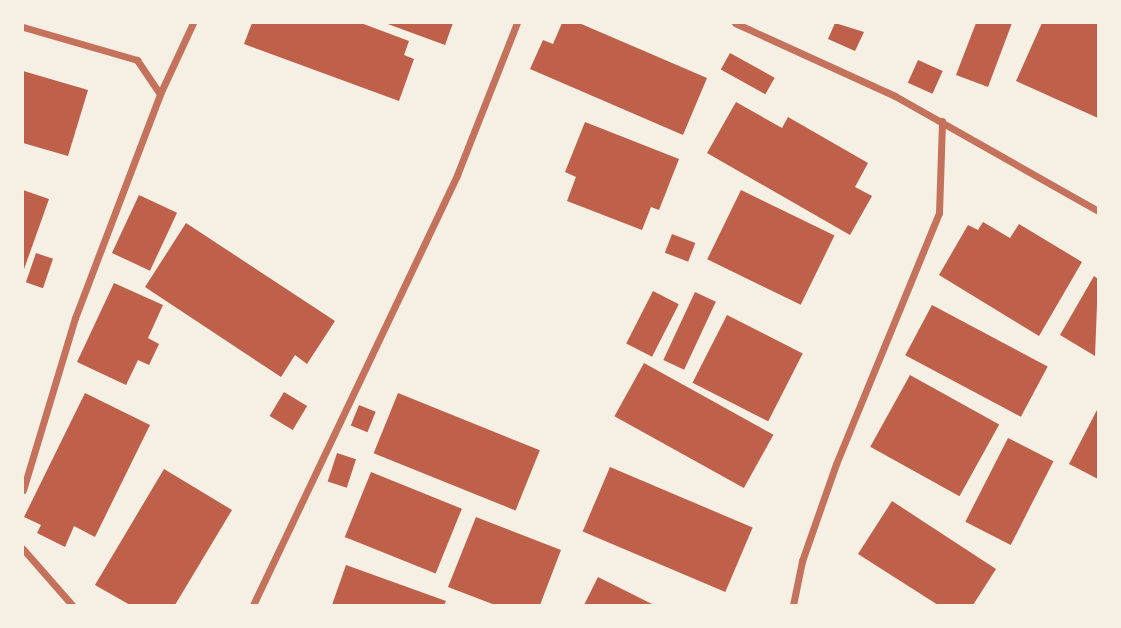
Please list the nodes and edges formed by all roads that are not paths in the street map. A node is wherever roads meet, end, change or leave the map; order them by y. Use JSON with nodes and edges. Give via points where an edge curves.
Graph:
{"nodes":[{"id":1,"x":193,"y":23,"type":"edge"},
{"id":2,"x":517,"y":23,"type":"edge"},
{"id":3,"x":735,"y":23,"type":"edge"},
{"id":4,"x":23,"y":27,"type":"edge"},
{"id":5,"x":160,"y":94,"type":"junction"},
{"id":6,"x":942,"y":121,"type":"junction"},
{"id":7,"x":1098,"y":211,"type":"edge"},
{"id":8,"x":23,"y":490,"type":"edge"},
{"id":9,"x":23,"y":549,"type":"edge"},
{"id":10,"x":72,"y":605,"type":"edge"},
{"id":11,"x":253,"y":605,"type":"edge"},
{"id":12,"x":793,"y":605,"type":"edge"}],
"edges":[{"from":1,"to":5,"type":"street"},
{"from":2,"to":11,"type":"street","via":[[457,175]]},
{"from":3,"to":6,"type":"street"},
{"from":4,"to":5,"type":"street","via":[[137,61]]},
{"from":5,"to":8,"type":"street","via":[[75,318]]},
{"from":6,"to":7,"type":"street"},
{"from":6,"to":12,"type":"street","via":[[939,213],[836,464],[802,561]]},
{"from":9,"to":10,"type":"street"}]}
